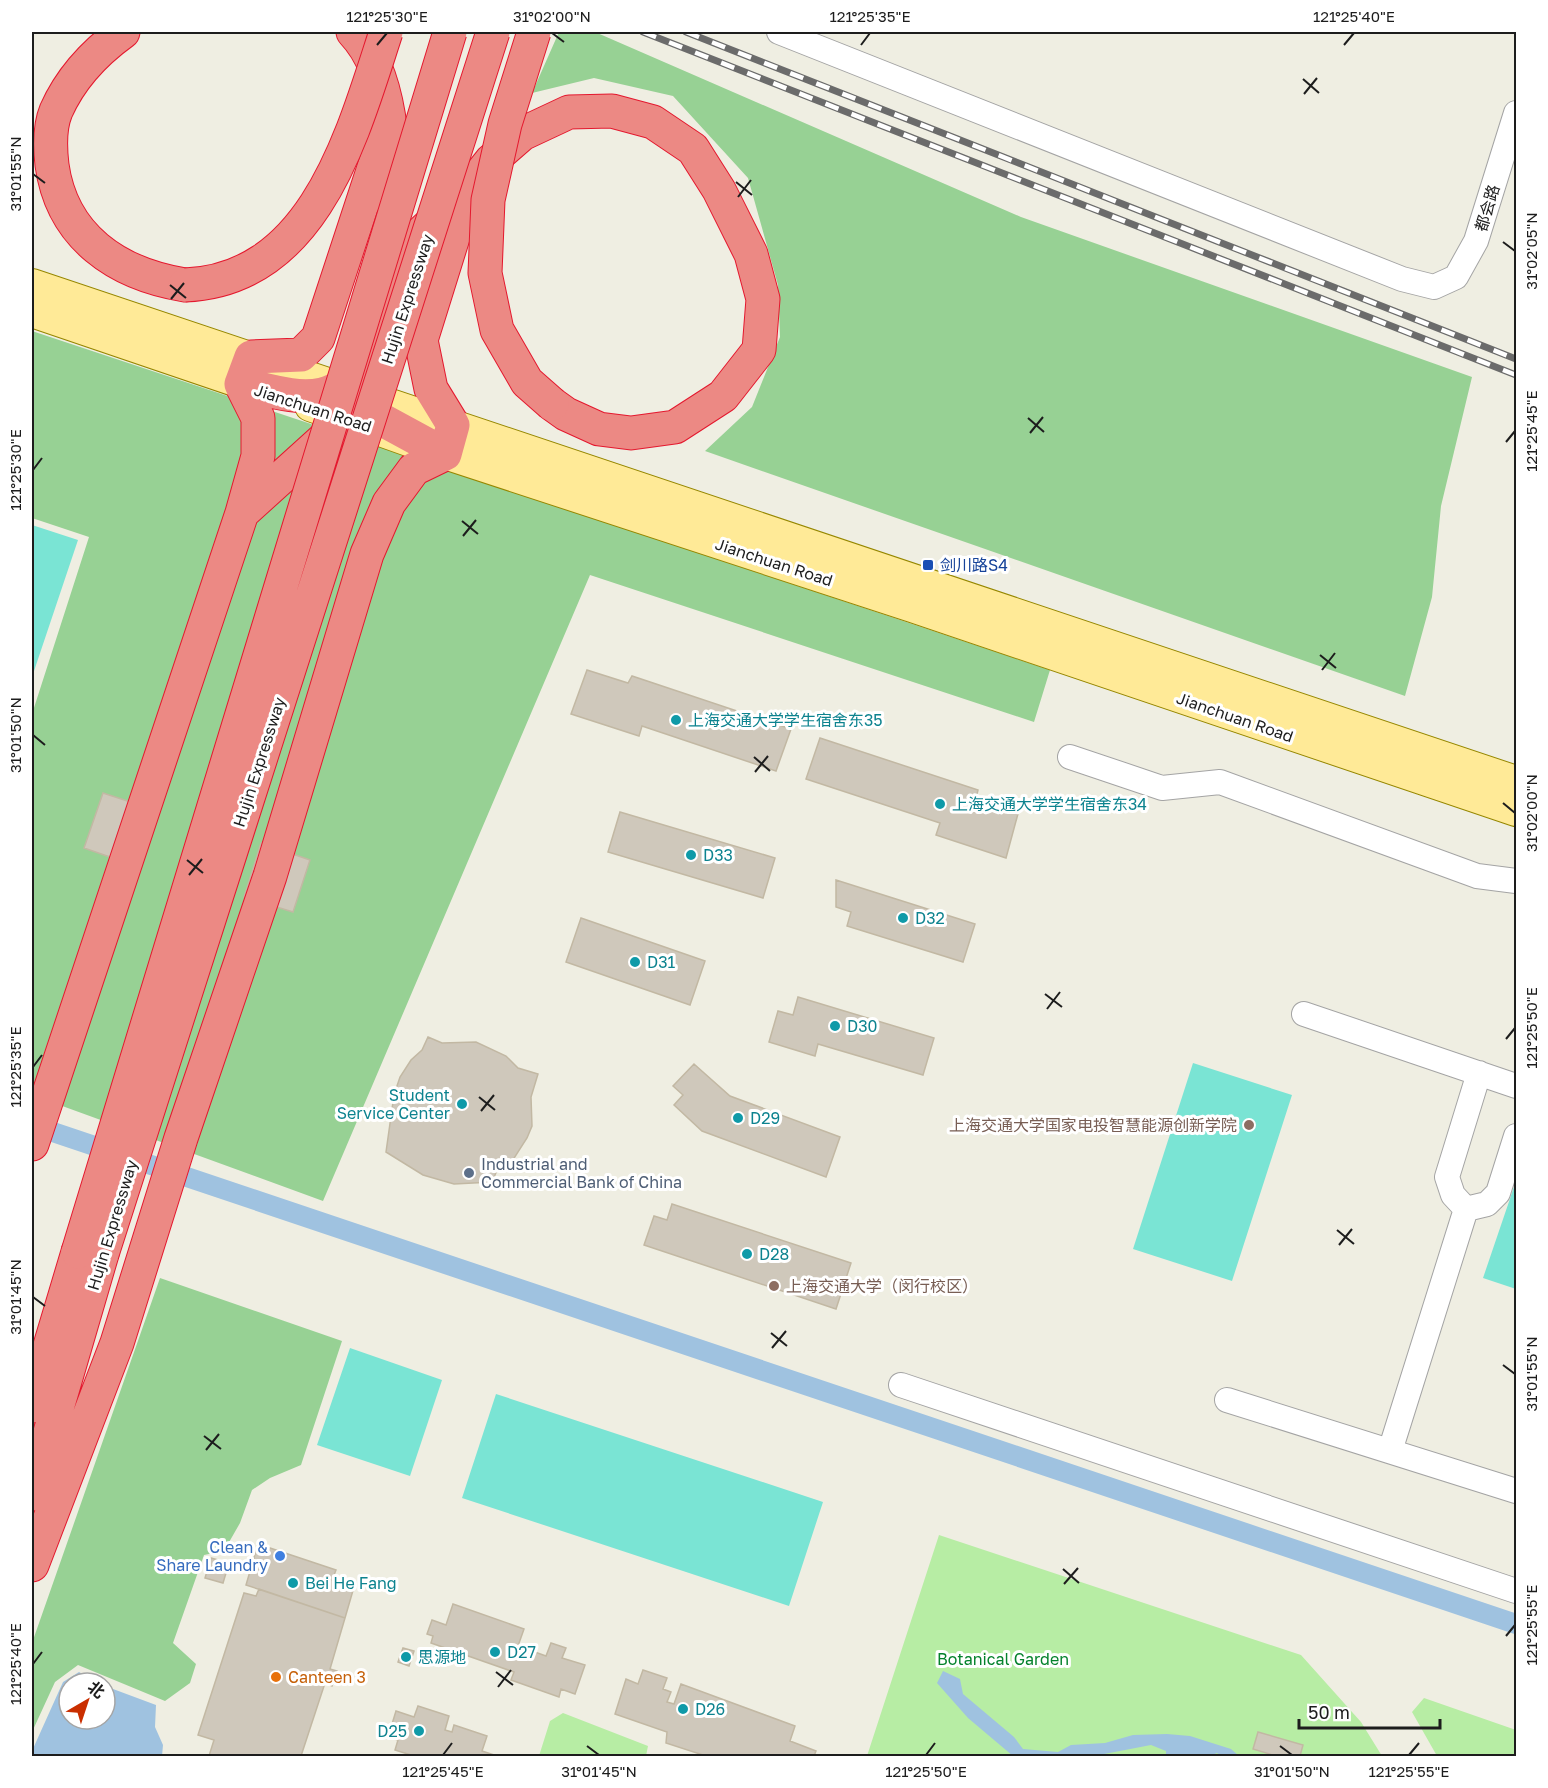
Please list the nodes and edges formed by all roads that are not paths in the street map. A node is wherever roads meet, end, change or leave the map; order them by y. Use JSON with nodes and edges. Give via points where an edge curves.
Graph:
{"nodes":[{"id":1,"x":123,"y":32,"type":"edge"},
{"id":2,"x":353,"y":32,"type":"edge"},
{"id":3,"x":386,"y":32,"type":"edge"},
{"id":4,"x":450,"y":32,"type":"edge"},
{"id":5,"x":492,"y":32,"type":"edge"},
{"id":6,"x":534,"y":32,"type":"edge"},
{"id":7,"x":778,"y":32,"type":"edge"},
{"id":8,"x":1516,"y":113,"type":"edge"},
{"id":9,"x":388,"y":125,"type":"junction"},
{"id":10,"x":465,"y":199,"type":"junction"},
{"id":11,"x":32,"y":284,"type":"edge"},
{"id":12,"x":32,"y":312,"type":"edge"},
{"id":13,"x":246,"y":370,"type":"junction"},
{"id":14,"x":343,"y":402,"type":"junction"},
{"id":15,"x":449,"y":440,"type":"junction"},
{"id":16,"x":242,"y":513,"type":"junction"},
{"id":17,"x":367,"y":554,"type":"junction"},
{"id":18,"x":1070,"y":757,"type":"dead end"},
{"id":19,"x":1516,"y":781,"type":"edge"},
{"id":20,"x":1516,"y":811,"type":"edge"},
{"id":21,"x":1516,"y":881,"type":"edge"},
{"id":22,"x":1304,"y":1014,"type":"dead end"},
{"id":23,"x":1479,"y":1073,"type":"junction"},
{"id":24,"x":1516,"y":1086,"type":"edge"},
{"id":25,"x":1516,"y":1136,"type":"edge"},
{"id":26,"x":32,"y":1144,"type":"edge"},
{"id":27,"x":1466,"y":1209,"type":"junction"},
{"id":28,"x":90,"y":1253,"type":"junction"},
{"id":29,"x":901,"y":1385,"type":"dead end"},
{"id":30,"x":1227,"y":1400,"type":"dead end"},
{"id":31,"x":32,"y":1406,"type":"edge"},
{"id":32,"x":1390,"y":1451,"type":"junction"},
{"id":33,"x":1516,"y":1491,"type":"edge"},
{"id":34,"x":32,"y":1494,"type":"edge"},
{"id":35,"x":32,"y":1565,"type":"edge"},
{"id":36,"x":1516,"y":1591,"type":"edge"}],
"edges":[{"from":1,"to":3,"type":"highway","bridge":true,"via":[[96,51],[69,84],[55,113],[50,147],[54,178],[66,209],[84,237],[112,260],[154,280],[185,285],[208,284],[239,273],[271,255],[303,223],[343,154]]},
{"from":2,"to":9,"type":"highway","via":[[374,63],[386,99]]},
{"from":4,"to":28,"type":"highway","name":"Hujin Expressway","bridge":true},
{"from":5,"to":28,"type":"highway","name":"Hujin Expressway","bridge":true},
{"from":6,"to":10,"type":"highway","bridge":true,"via":[[505,124],[488,200],[485,273],[496,330],[527,382],[566,414],[599,429],[632,433],[675,427],[723,396],[759,350],[763,299],[751,254],[693,149],[653,122],[612,111],[569,112],[522,134],[491,161]]},
{"from":7,"to":8,"type":"street","name":"都会路","via":[[1402,279],[1434,287],[1456,277],[1476,241]]},
{"from":9,"to":13,"type":"highway","via":[[318,338],[301,355]]},
{"from":9,"to":14,"type":"highway","via":[[394,217],[386,255],[354,349]]},
{"from":10,"to":14,"type":"highway","via":[[441,214],[402,255],[366,353]]},
{"from":10,"to":15,"type":"highway","via":[[421,340],[431,390]]},
{"from":11,"to":13,"type":"main road","name":"Jianchuan Road"},
{"from":12,"to":13,"type":"main road","name":"Jianchuan Road"},
{"from":13,"to":14,"type":"highway"},
{"from":13,"to":16,"type":"highway","via":[[258,418],[258,456]]},
{"from":14,"to":15,"type":"highway"},
{"from":14,"to":16,"type":"highway"},
{"from":14,"to":17,"type":"highway"},
{"from":15,"to":17,"type":"highway","via":[[414,470],[389,503]]},
{"from":15,"to":19,"type":"main road","name":"Jianchuan Road"},
{"from":15,"to":20,"type":"main road","name":"Jianchuan Road","via":[[912,607]]},
{"from":16,"to":26,"type":"highway"},
{"from":17,"to":35,"type":"highway","via":[[270,876],[181,1138],[141,1270]]},
{"from":18,"to":21,"type":"street","via":[[1162,788],[1220,782],[1477,876]]},
{"from":22,"to":23,"type":"street"},
{"from":23,"to":24,"type":"street"},
{"from":23,"to":27,"type":"street","via":[[1447,1177],[1453,1195]]},
{"from":25,"to":27,"type":"street","via":[[1498,1193],[1487,1204]]},
{"from":27,"to":32,"type":"street"},
{"from":28,"to":31,"type":"highway","name":"Hujin Expressway"},
{"from":28,"to":34,"type":"highway","name":"Hujin Expressway"},
{"from":29,"to":36,"type":"street"},
{"from":30,"to":32,"type":"street"},
{"from":32,"to":33,"type":"street"}]}
